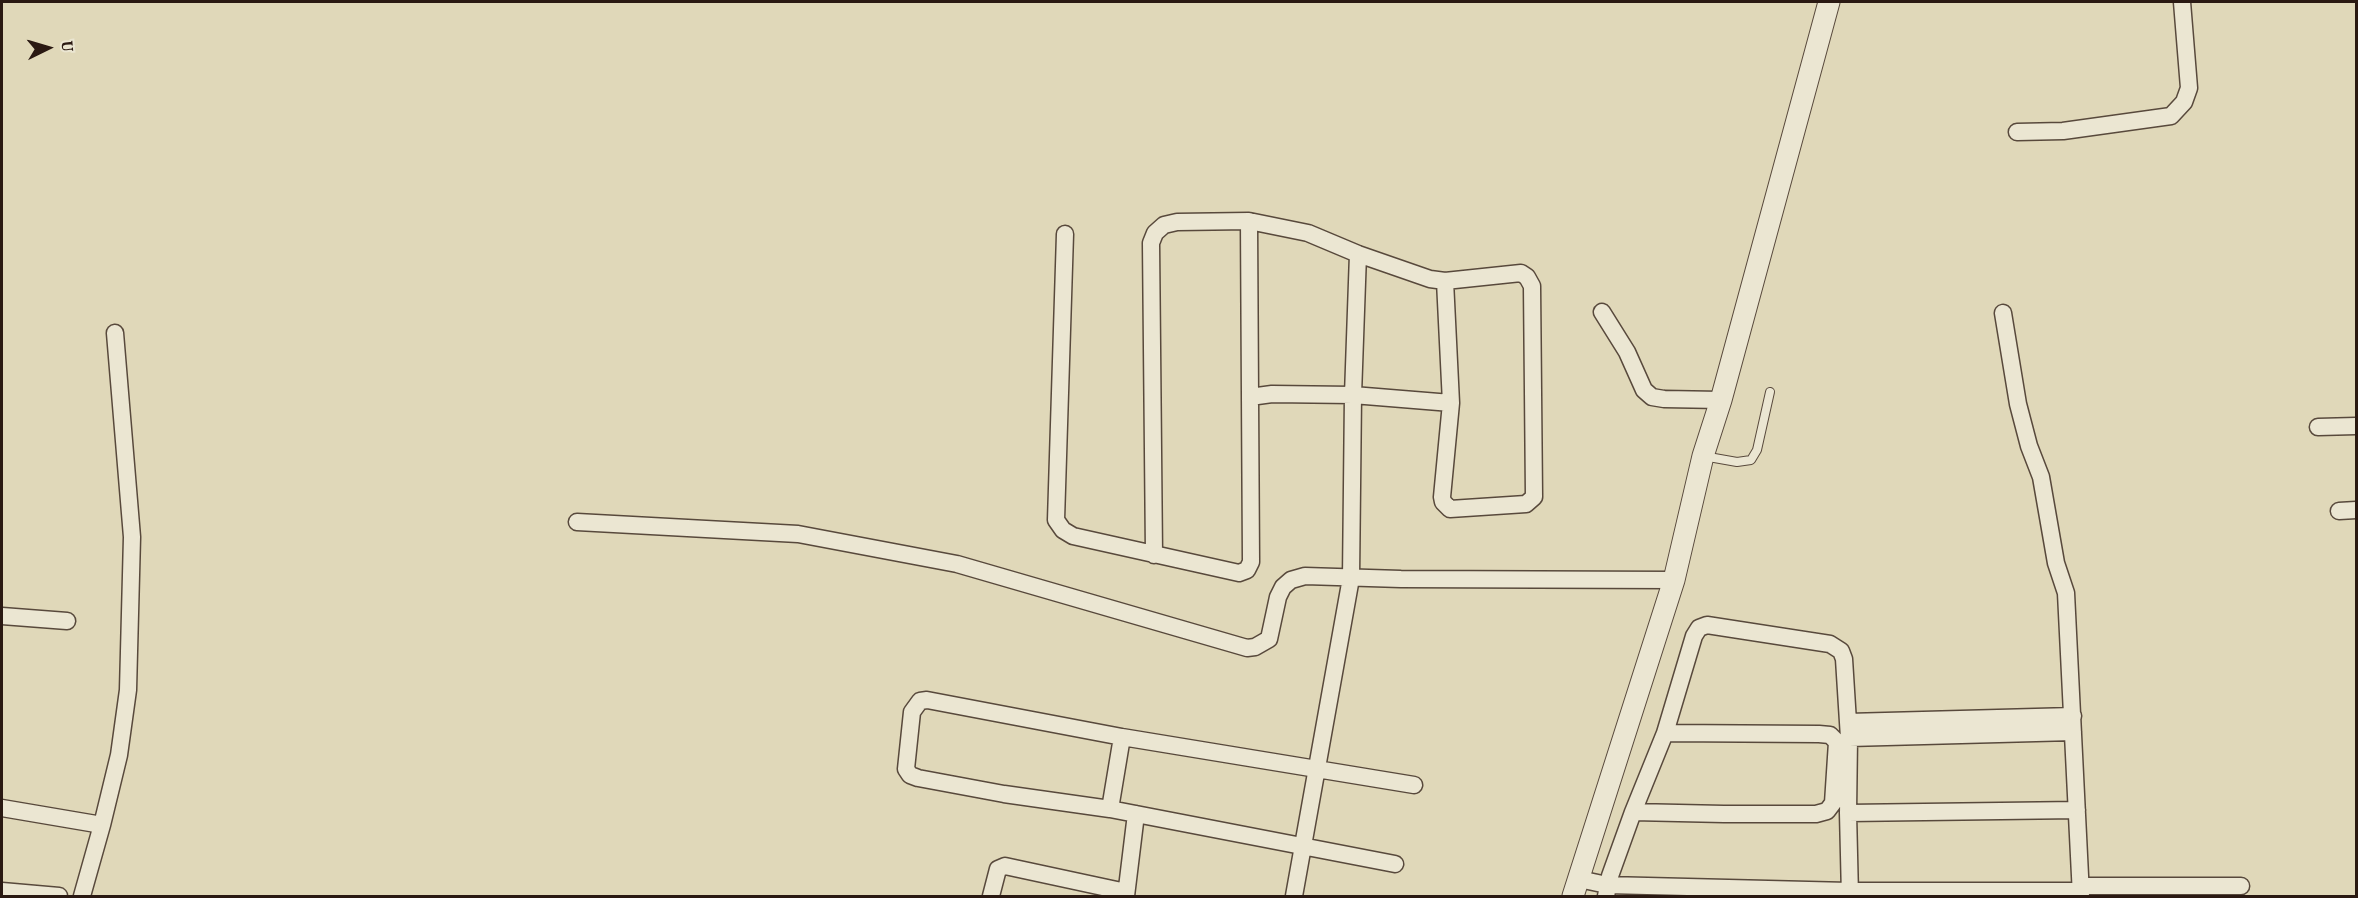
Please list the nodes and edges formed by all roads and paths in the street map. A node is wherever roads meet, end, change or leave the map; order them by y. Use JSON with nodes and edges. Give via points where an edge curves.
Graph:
{"nodes":[{"id":1,"x":1829,"y":2,"type":"edge"},
{"id":2,"x":2182,"y":2,"type":"edge"},
{"id":3,"x":2017,"y":132,"type":"dead end"},
{"id":4,"x":1249,"y":221,"type":"junction"},
{"id":5,"x":1065,"y":234,"type":"dead end"},
{"id":6,"x":1358,"y":254,"type":"junction"},
{"id":7,"x":1445,"y":281,"type":"junction"},
{"id":8,"x":1602,"y":312,"type":"dead end"},
{"id":9,"x":2003,"y":314,"type":"dead end"},
{"id":10,"x":116,"y":333,"type":"dead end"},
{"id":11,"x":1770,"y":392,"type":"dead end"},
{"id":12,"x":1353,"y":395,"type":"junction"},
{"id":13,"x":1250,"y":397,"type":"junction"},
{"id":14,"x":1721,"y":400,"type":"junction"},
{"id":15,"x":1451,"y":403,"type":"junction"},
{"id":16,"x":2356,"y":426,"type":"edge"},
{"id":17,"x":2318,"y":427,"type":"dead end"},
{"id":18,"x":1703,"y":456,"type":"junction"},
{"id":19,"x":2356,"y":510,"type":"edge"},
{"id":20,"x":2339,"y":511,"type":"dead end"},
{"id":21,"x":577,"y":522,"type":"dead end"},
{"id":22,"x":1154,"y":555,"type":"junction"},
{"id":23,"x":1351,"y":578,"type":"junction"},
{"id":24,"x":1674,"y":580,"type":"junction"},
{"id":25,"x":2,"y":616,"type":"edge"},
{"id":26,"x":67,"y":621,"type":"dead end"},
{"id":27,"x":2073,"y":724,"type":"junction"},
{"id":28,"x":1849,"y":730,"type":"junction"},
{"id":29,"x":1665,"y":733,"type":"junction"},
{"id":30,"x":1122,"y":737,"type":"junction"},
{"id":31,"x":1318,"y":770,"type":"junction"},
{"id":32,"x":1413,"y":785,"type":"dead end"},
{"id":33,"x":2,"y":808,"type":"edge"},
{"id":34,"x":1110,"y":809,"type":"junction"},
{"id":35,"x":2077,"y":810,"type":"junction"},
{"id":36,"x":1633,"y":812,"type":"junction"},
{"id":37,"x":1848,"y":813,"type":"junction"},
{"id":38,"x":1136,"y":814,"type":"junction"},
{"id":39,"x":102,"y":825,"type":"junction"},
{"id":40,"x":1303,"y":846,"type":"junction"},
{"id":41,"x":1395,"y":864,"type":"dead end"},
{"id":42,"x":2241,"y":886,"type":"dead end"},
{"id":43,"x":1576,"y":888,"type":"edge"},
{"id":44,"x":2,"y":891,"type":"edge"},
{"id":45,"x":1606,"y":891,"type":"edge"},
{"id":46,"x":2080,"y":891,"type":"edge"},
{"id":47,"x":1126,"y":894,"type":"edge"},
{"id":48,"x":1850,"y":894,"type":"edge"},
{"id":49,"x":59,"y":897,"type":"edge"},
{"id":50,"x":82,"y":897,"type":"edge"},
{"id":51,"x":991,"y":897,"type":"edge"},
{"id":52,"x":1294,"y":897,"type":"edge"}],
"edges":[{"from":1,"to":14,"type":"street"},
{"from":2,"to":3,"type":"street","via":[[2189,88],[2184,102],[2171,116],[2062,131]]},
{"from":4,"to":6,"type":"street","via":[[1308,233]]},
{"from":4,"to":13,"type":"street"},
{"from":4,"to":22,"type":"street","via":[[1177,222],[1164,225],[1151,243]]},
{"from":5,"to":22,"type":"street","via":[[1056,520],[1062,530],[1073,536]]},
{"from":6,"to":7,"type":"street"},
{"from":6,"to":12,"type":"street"},
{"from":7,"to":15,"type":"street"},
{"from":7,"to":15,"type":"street","via":[[1521,273],[1532,286],[1531,501],[1519,506],[1445,506],[1442,497]]},
{"from":8,"to":14,"type":"street","via":[[1644,390],[1652,397]]},
{"from":9,"to":27,"type":"street","via":[[2018,404],[2041,477],[2056,563],[2066,592]]},
{"from":10,"to":39,"type":"street","via":[[132,537],[130,625],[128,690],[119,755]]},
{"from":11,"to":18,"type":"lane","via":[[1757,450],[1751,460],[1737,462]]},
{"from":12,"to":13,"type":"street"},
{"from":12,"to":15,"type":"street"},
{"from":12,"to":23,"type":"street"},
{"from":13,"to":22,"type":"street","via":[[1251,562],[1247,570],[1226,571]]},
{"from":14,"to":18,"type":"street"},
{"from":16,"to":17,"type":"street"},
{"from":18,"to":24,"type":"street"},
{"from":19,"to":20,"type":"street"},
{"from":21,"to":23,"type":"street","via":[[798,534],[957,564],[1247,648],[1255,648],[1269,639],[1278,597],[1291,580],[1305,576]]},
{"from":23,"to":24,"type":"street"},
{"from":23,"to":31,"type":"street"},
{"from":24,"to":43,"type":"street"},
{"from":25,"to":26,"type":"street"},
{"from":27,"to":28,"type":"street"},
{"from":27,"to":35,"type":"street"},
{"from":28,"to":29,"type":"street","via":[[1844,659],[1836,646],[1707,625],[1694,636]]},
{"from":28,"to":37,"type":"street"},
{"from":29,"to":36,"type":"street"},
{"from":29,"to":36,"type":"street","via":[[1830,735],[1837,742],[1833,803],[1827,811],[1816,814]]},
{"from":30,"to":31,"type":"street"},
{"from":30,"to":34,"type":"street"},
{"from":30,"to":34,"type":"street","via":[[927,700],[920,701],[912,712],[906,769],[910,775]]},
{"from":31,"to":32,"type":"street"},
{"from":31,"to":40,"type":"street"},
{"from":33,"to":39,"type":"street"},
{"from":34,"to":38,"type":"street"},
{"from":35,"to":37,"type":"street"},
{"from":35,"to":46,"type":"street"},
{"from":36,"to":45,"type":"street"},
{"from":37,"to":48,"type":"street"},
{"from":38,"to":40,"type":"street"},
{"from":38,"to":47,"type":"street"},
{"from":39,"to":50,"type":"street"},
{"from":40,"to":41,"type":"street"},
{"from":40,"to":52,"type":"street"},
{"from":42,"to":46,"type":"street"},
{"from":43,"to":45,"type":"street"},
{"from":44,"to":49,"type":"street"},
{"from":45,"to":48,"type":"street"},
{"from":46,"to":48,"type":"street"},
{"from":47,"to":51,"type":"street","via":[[1005,866],[998,869]]}]}
